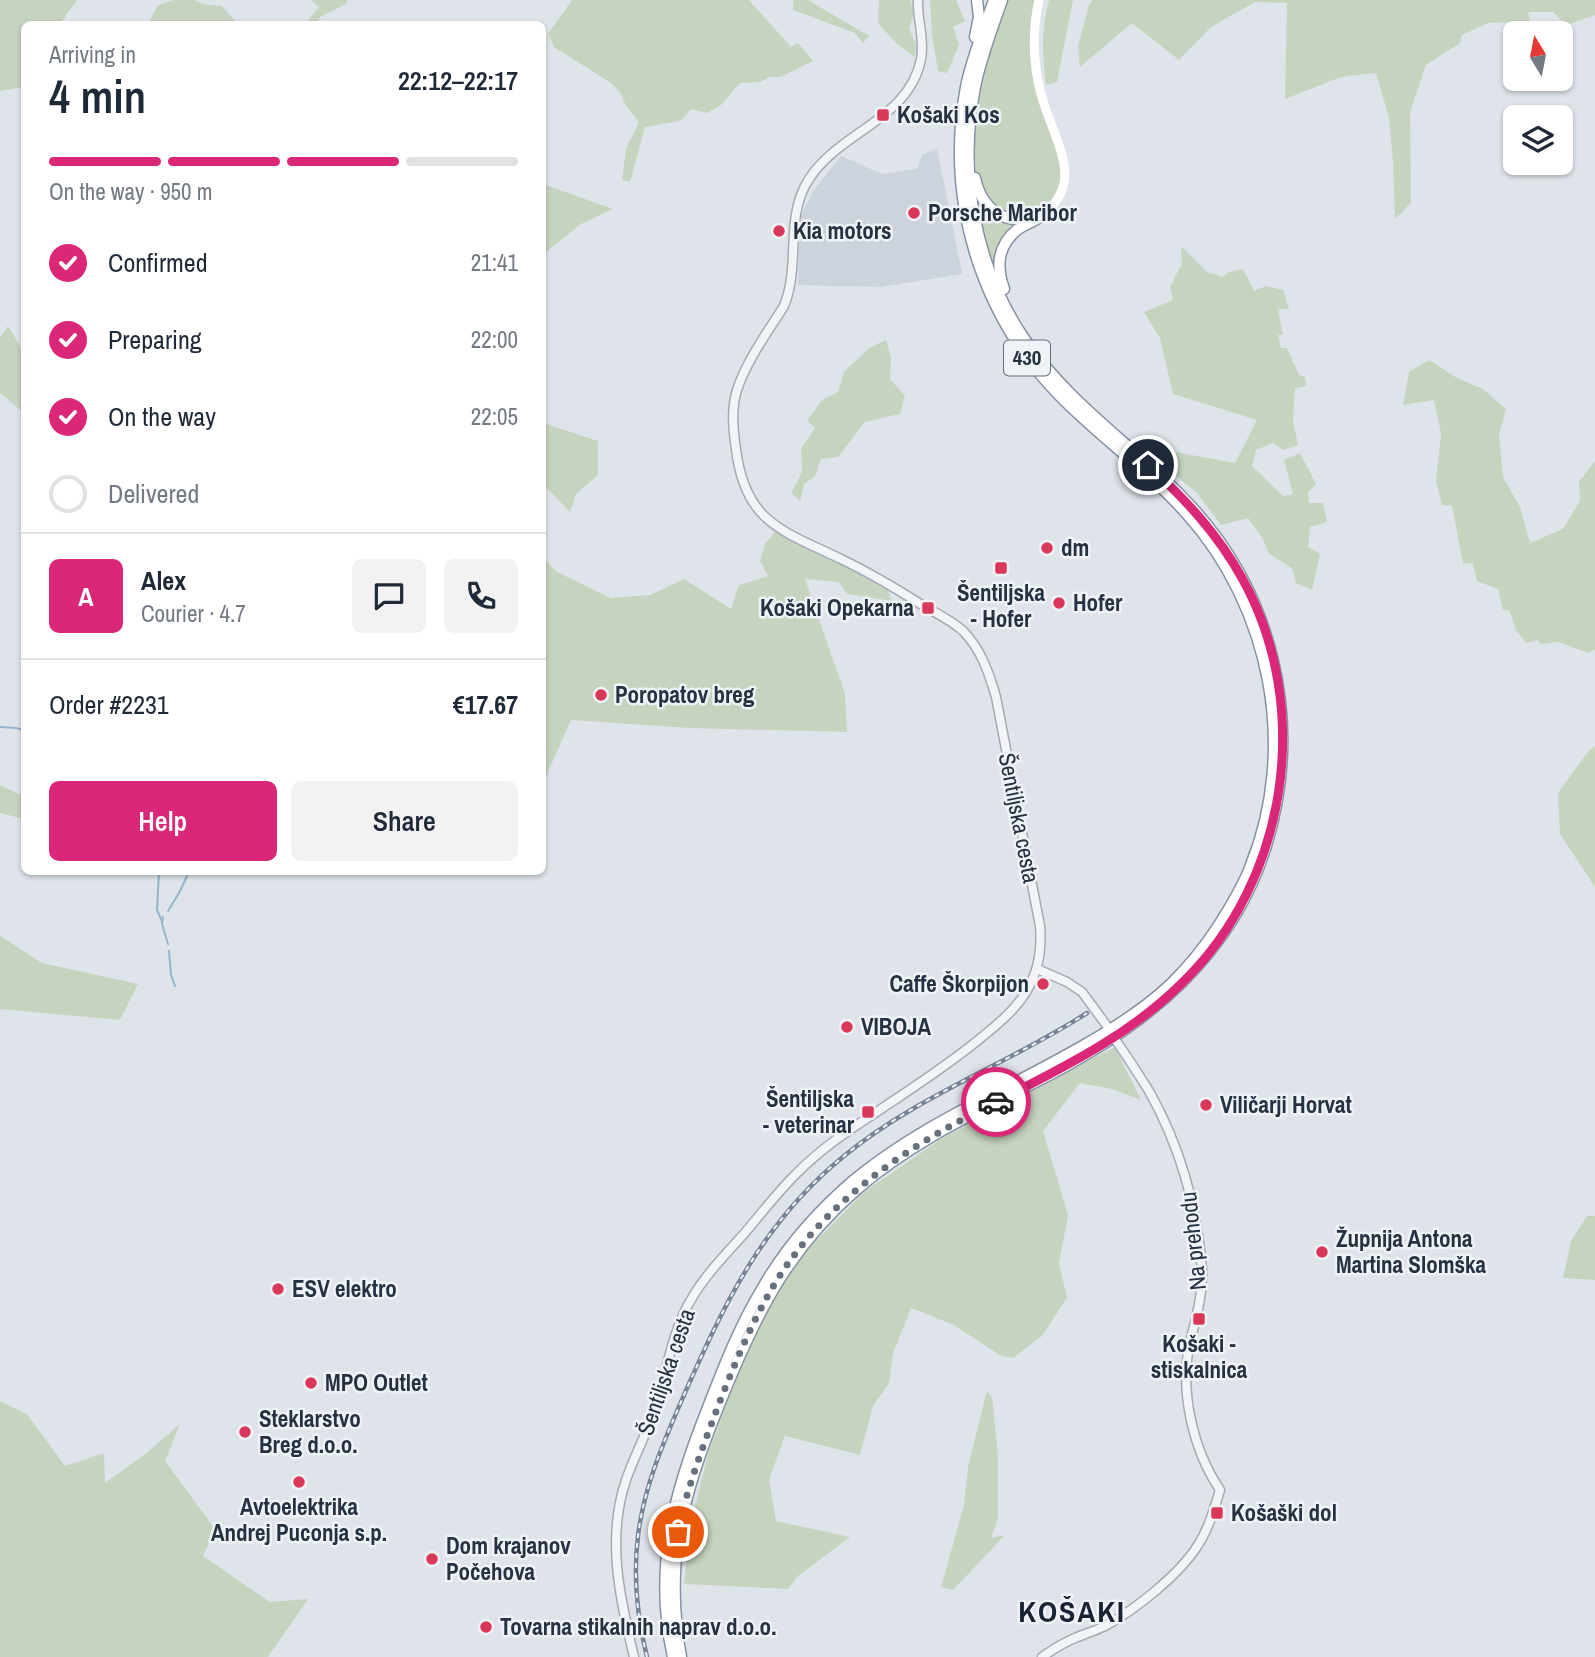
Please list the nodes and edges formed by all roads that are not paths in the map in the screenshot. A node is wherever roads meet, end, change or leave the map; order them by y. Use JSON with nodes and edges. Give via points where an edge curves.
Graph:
{"nodes":[{"id":1,"x":977,"y":0,"type":"edge"},
{"id":2,"x":994,"y":0,"type":"edge"},
{"id":3,"x":1002,"y":0,"type":"edge"},
{"id":4,"x":1039,"y":0,"type":"edge"},
{"id":5,"x":917,"y":2,"type":"edge"},
{"id":6,"x":975,"y":52,"type":"junction"},
{"id":7,"x":970,"y":128,"type":"junction"},
{"id":8,"x":1046,"y":212,"type":"junction"},
{"id":9,"x":1016,"y":327,"type":"junction"},
{"id":10,"x":1037,"y":969,"type":"junction"},
{"id":11,"x":1107,"y":1026,"type":"dead end"},
{"id":12,"x":1117,"y":1042,"type":"dead end"},
{"id":13,"x":634,"y":1657,"type":"edge"},
{"id":14,"x":673,"y":1657,"type":"edge"},
{"id":15,"x":681,"y":1657,"type":"edge"},
{"id":16,"x":1042,"y":1657,"type":"edge"}],
"edges":[{"from":1,"to":6,"type":"highway"},
{"from":2,"to":6,"type":"highway","number":"430"},
{"from":3,"to":7,"type":"highway","number":"430","via":[[975,85]]},
{"from":4,"to":8,"type":"main road","via":[[1035,66],[1066,176],[1060,195]]},
{"from":5,"to":10,"type":"street","name":"Šentiljska cesta","via":[[922,57],[907,93],[828,157],[801,195],[789,294],[742,375],[733,410],[735,446],[750,495],[773,525],[958,627],[986,666],[1040,926]]},
{"from":6,"to":14,"type":"highway","number":"430","via":[[960,136],[961,179],[973,249],[985,283],[1004,323],[1035,369],[1183,509],[1218,556],[1240,596],[1269,682],[1274,729],[1266,816],[1251,865],[1231,907],[1171,984],[1092,1041],[886,1156],[816,1216],[782,1258],[727,1360],[674,1507],[665,1578]]},
{"from":7,"to":8,"type":"highway","via":[[977,188],[988,206],[998,215],[1018,219]]},
{"from":7,"to":9,"type":"highway","number":"430","via":[[971,196],[981,247]]},
{"from":8,"to":9,"type":"highway","via":[[1018,229],[999,259],[999,274]]},
{"from":9,"to":15,"type":"highway","number":"430","via":[[1065,390],[1183,497],[1244,580],[1278,680],[1281,779],[1274,819],[1240,908],[1206,957],[1158,1006],[1099,1047],[893,1161],[822,1222],[789,1263],[744,1345],[689,1487],[673,1577]]},
{"from":10,"to":11,"type":"street","via":[[1082,992]]},
{"from":10,"to":13,"type":"street","name":"Šentiljska cesta","via":[[1026,993],[984,1035],[847,1131],[796,1173],[692,1297],[618,1512],[616,1560]]},
{"from":12,"to":16,"type":"street","name":"Na prehodu","via":[[1162,1117],[1195,1214],[1202,1271],[1189,1344],[1187,1392],[1198,1445],[1220,1490],[1199,1544],[1178,1570],[1117,1619]]}]}
